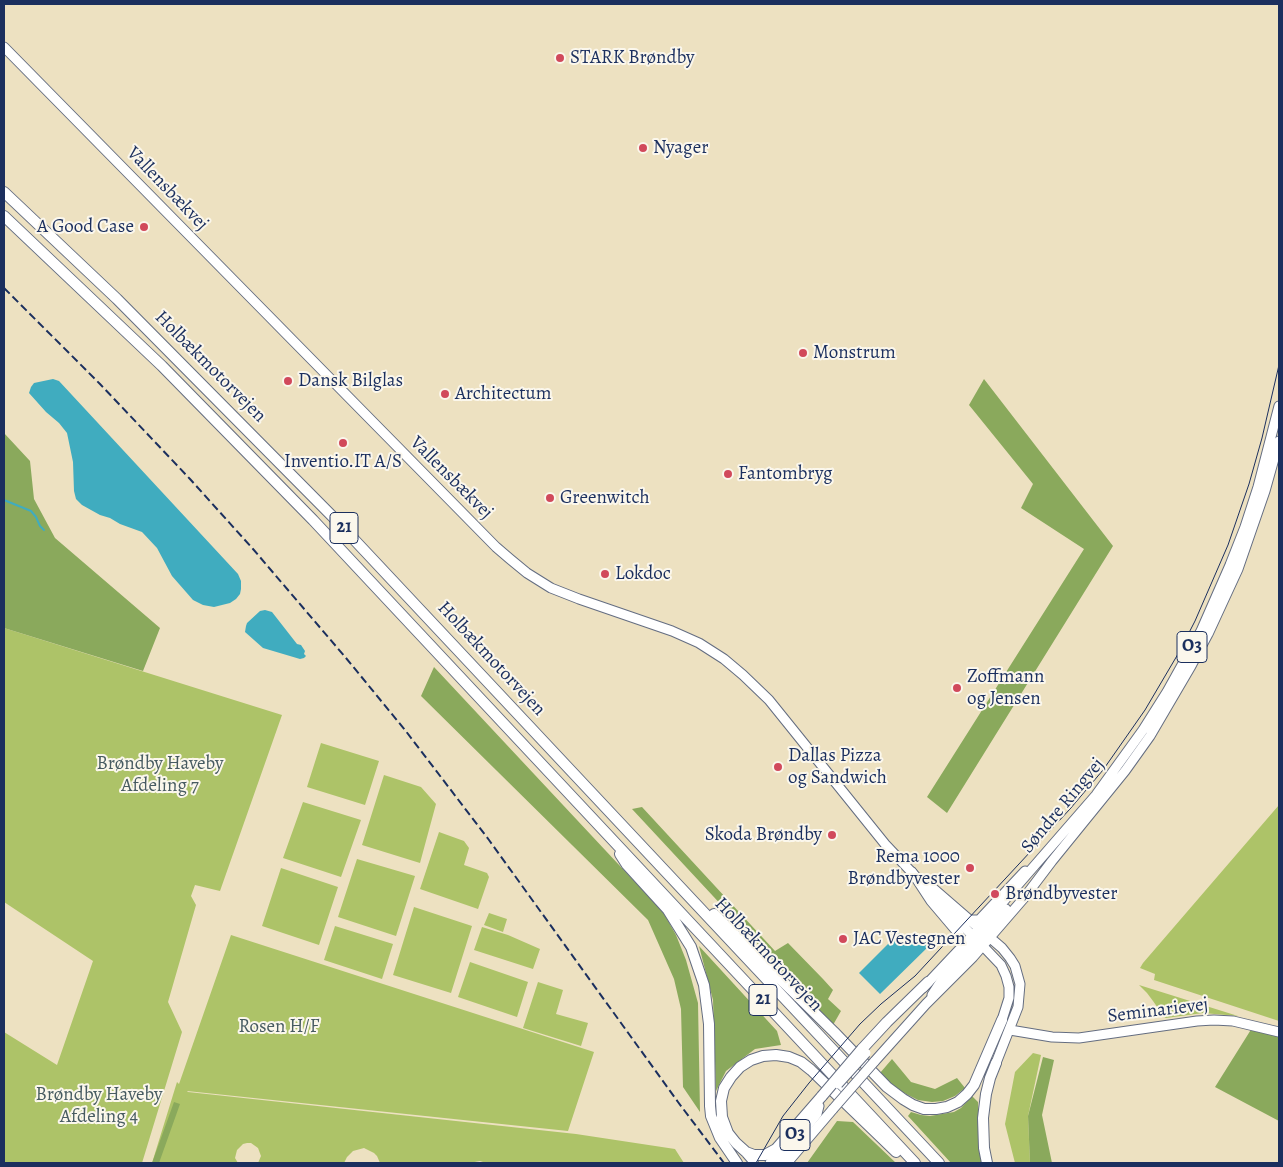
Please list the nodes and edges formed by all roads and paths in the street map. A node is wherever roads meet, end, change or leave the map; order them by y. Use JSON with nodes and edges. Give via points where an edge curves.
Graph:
{"nodes":[{"id":1,"x":4,"y":47,"type":"edge"},
{"id":2,"x":4,"y":192,"type":"edge"},
{"id":3,"x":4,"y":217,"type":"edge"},
{"id":4,"x":1279,"y":406,"type":"edge"},
{"id":5,"x":1279,"y":440,"type":"edge"},
{"id":6,"x":611,"y":838,"type":"junction"},
{"id":7,"x":1044,"y":855,"type":"junction"},
{"id":8,"x":912,"y":872,"type":"junction"},
{"id":9,"x":671,"y":877,"type":"junction"},
{"id":10,"x":971,"y":920,"type":"junction"},
{"id":11,"x":985,"y":933,"type":"junction"},
{"id":12,"x":978,"y":940,"type":"junction"},
{"id":13,"x":963,"y":947,"type":"junction"},
{"id":14,"x":928,"y":982,"type":"joint"},
{"id":15,"x":1002,"y":1020,"type":"joint"},
{"id":16,"x":1012,"y":1026,"type":"junction"},
{"id":17,"x":1279,"y":1032,"type":"edge"},
{"id":18,"x":996,"y":1063,"type":"joint"},
{"id":19,"x":822,"y":1101,"type":"junction"},
{"id":20,"x":720,"y":1138,"type":"junction"},
{"id":21,"x":750,"y":1160,"type":"edge"},
{"id":22,"x":737,"y":1163,"type":"edge"},
{"id":23,"x":770,"y":1163,"type":"edge"},
{"id":24,"x":778,"y":1163,"type":"edge"},
{"id":25,"x":787,"y":1163,"type":"edge"},
{"id":26,"x":908,"y":1163,"type":"edge"},
{"id":27,"x":915,"y":1163,"type":"edge"},
{"id":28,"x":939,"y":1163,"type":"edge"},
{"id":29,"x":987,"y":1163,"type":"edge"}],
"edges":[{"from":1,"to":8,"type":"main road","name":"Vallensbækvej","via":[[510,560],[551,588],[682,635],[729,663],[769,700],[885,844]]},
{"from":2,"to":9,"type":"highway","name":"Holbækmotorvejen","number":"21","via":[[117,299],[332,516]]},
{"from":3,"to":6,"type":"highway","name":"Holbækmotorvejen","number":"21","via":[[162,366],[313,520]]},
{"from":4,"to":7,"type":"main road","name":"Søndre Ringvej","number":"O3","via":[[1245,527],[1201,631],[1138,737],[1096,795]]},
{"from":5,"to":11,"type":"main road","name":"Søndre Ringvej","number":"O3","via":[[1238,568],[1208,634],[1173,698],[1125,771],[1024,898]]},
{"from":6,"to":20,"type":"highway","via":[[627,865],[668,910],[691,947],[704,984],[709,1024],[710,1106]]},
{"from":6,"to":27,"type":"highway","name":"Holbækmotorvejen","number":"21"},
{"from":7,"to":10,"type":"main road","via":[[1032,863],[979,920]]},
{"from":7,"to":11,"type":"main road","via":[[1023,890]]},
{"from":8,"to":10,"type":"main road","name":"Vallensbækvej"},
{"from":8,"to":12,"type":"main road","name":"Vallensbækvej"},
{"from":8,"to":13,"type":"main road","via":[[959,934]]},
{"from":9,"to":15,"type":"highway","via":[[716,916],[887,1087],[913,1105],[936,1109],[947,1107],[967,1094]]},
{"from":9,"to":28,"type":"highway","name":"Holbækmotorvejen","number":"21"},
{"from":10,"to":11,"type":"main road","name":"Vallensbækvej"},
{"from":11,"to":12,"type":"main road","name":"Søndre Ringvej","number":"O3"},
{"from":11,"to":12,"type":"main road","via":[[983,940]]},
{"from":11,"to":16,"type":"main road","name":"Vallensbækvej","via":[[1010,958],[1018,975],[1018,1007]]},
{"from":12,"to":13,"type":"main road","name":"Søndre Ringvej","number":"O3"},
{"from":12,"to":15,"type":"main road","name":"Vallensbækvej","via":[[1002,965],[1006,976],[1009,998]]},
{"from":12,"to":25,"type":"main road","name":"Søndre Ringvej","number":"O3","bridge":true},
{"from":13,"to":14,"type":"main road","name":"Søndre Ringvej","number":"O3"},
{"from":14,"to":19,"type":"highway","bridge":true,"via":[[887,1022]]},
{"from":16,"to":17,"type":"main road","name":"Seminarievej","via":[[1040,1035],[1079,1038],[1214,1020]]},
{"from":16,"to":18,"type":"main road","name":"Vallensbækvej"},
{"from":18,"to":29,"type":"highway","via":[[986,1094],[983,1118]]},
{"from":19,"to":21,"type":"highway","via":[[776,1149],[765,1155],[754,1155]]},
{"from":19,"to":23,"type":"main road","number":"O3"},
{"from":19,"to":24,"type":"main road","via":[[817,1114]]},
{"from":20,"to":21,"type":"highway"},
{"from":20,"to":22,"type":"highway"},
{"from":21,"to":26,"type":"highway","via":[[732,1138],[722,1118],[724,1088],[740,1067],[751,1060],[776,1055],[801,1062],[811,1070]]}]}
